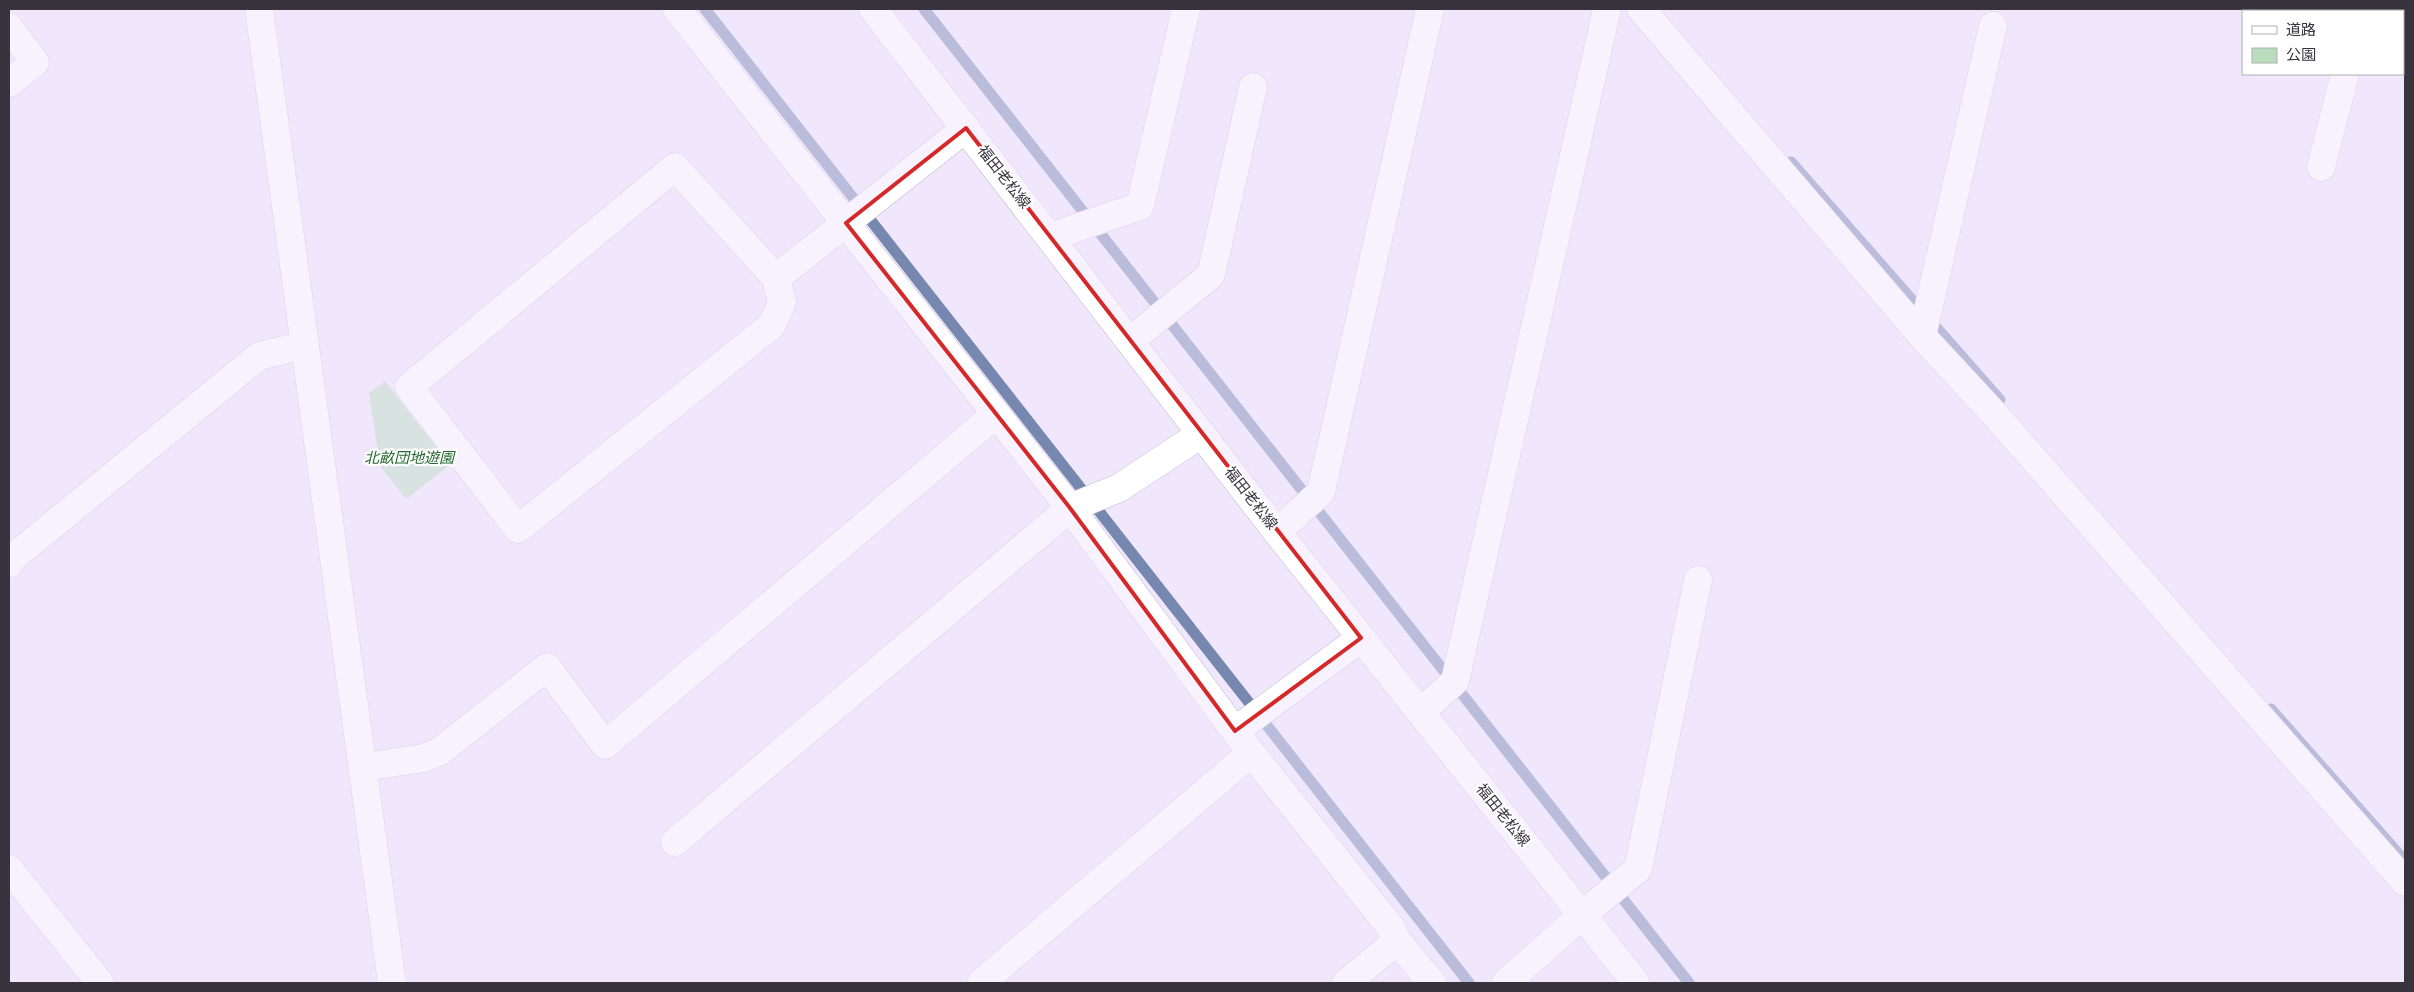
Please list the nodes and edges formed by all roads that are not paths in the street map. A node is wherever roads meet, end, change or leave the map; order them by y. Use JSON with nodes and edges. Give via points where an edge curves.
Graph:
{"nodes":[{"id":1,"x":259,"y":9,"type":"edge"},
{"id":2,"x":873,"y":9,"type":"edge"},
{"id":3,"x":1186,"y":9,"type":"edge"},
{"id":4,"x":1430,"y":9,"type":"edge"},
{"id":5,"x":1607,"y":9,"type":"edge"},
{"id":6,"x":1641,"y":9,"type":"edge"},
{"id":7,"x":687,"y":12,"type":"edge"},
{"id":8,"x":1993,"y":26,"type":"dead end"},
{"id":9,"x":9,"y":28,"type":"edge"},
{"id":10,"x":2345,"y":75,"type":"edge"},
{"id":11,"x":9,"y":83,"type":"edge"},
{"id":12,"x":1253,"y":87,"type":"dead end"},
{"id":13,"x":966,"y":128,"type":"junction"},
{"id":14,"x":2321,"y":167,"type":"dead end"},
{"id":15,"x":849,"y":220,"type":"junction"},
{"id":16,"x":1050,"y":237,"type":"junction"},
{"id":17,"x":776,"y":278,"type":"junction"},
{"id":18,"x":1925,"y":322,"type":"junction"},
{"id":19,"x":1130,"y":341,"type":"junction"},
{"id":20,"x":305,"y":345,"type":"junction"},
{"id":21,"x":996,"y":414,"type":"junction"},
{"id":22,"x":1201,"y":434,"type":"junction"},
{"id":23,"x":1074,"y":506,"type":"junction"},
{"id":24,"x":1278,"y":532,"type":"junction"},
{"id":25,"x":9,"y":564,"type":"edge"},
{"id":26,"x":1698,"y":580,"type":"dead end"},
{"id":27,"x":1362,"y":638,"type":"junction"},
{"id":28,"x":1421,"y":712,"type":"junction"},
{"id":29,"x":1240,"y":727,"type":"junction"},
{"id":30,"x":1251,"y":753,"type":"junction"},
{"id":31,"x":364,"y":767,"type":"junction"},
{"id":32,"x":675,"y":842,"type":"dead end"},
{"id":33,"x":9,"y":869,"type":"edge"},
{"id":34,"x":2405,"y":882,"type":"edge"},
{"id":35,"x":1582,"y":915,"type":"junction"},
{"id":36,"x":1397,"y":941,"type":"junction"},
{"id":37,"x":100,"y":983,"type":"edge"},
{"id":38,"x":392,"y":983,"type":"edge"},
{"id":39,"x":981,"y":983,"type":"edge"},
{"id":40,"x":1346,"y":983,"type":"edge"},
{"id":41,"x":1432,"y":983,"type":"edge"},
{"id":42,"x":1506,"y":983,"type":"edge"},
{"id":43,"x":1636,"y":983,"type":"edge"}],
"edges":[{"from":1,"to":20,"type":"street"},
{"from":2,"to":13,"type":"street","name":"福田老松線"},
{"from":3,"to":16,"type":"street","via":[[1140,206]]},
{"from":4,"to":24,"type":"street","via":[[1321,492]]},
{"from":5,"to":28,"type":"street","via":[[1450,686]]},
{"from":6,"to":18,"type":"street"},
{"from":7,"to":15,"type":"street"},
{"from":8,"to":18,"type":"street"},
{"from":9,"to":11,"type":"street","via":[[35,62]]},
{"from":10,"to":14,"type":"street"},
{"from":12,"to":19,"type":"street","via":[[1211,275]]},
{"from":13,"to":15,"type":"street"},
{"from":13,"to":16,"type":"street","name":"福田老松線"},
{"from":15,"to":17,"type":"street"},
{"from":15,"to":21,"type":"street"},
{"from":16,"to":19,"type":"street","name":"福田老松線"},
{"from":17,"to":17,"type":"street","via":[[782,302],[772,325],[518,529],[408,387],[675,167]]},
{"from":18,"to":34,"type":"street","via":[[1997,417]]},
{"from":19,"to":22,"type":"street","name":"福田老松線"},
{"from":20,"to":25,"type":"street","via":[[259,356]]},
{"from":20,"to":31,"type":"street"},
{"from":21,"to":23,"type":"street"},
{"from":21,"to":31,"type":"street","via":[[605,745],[547,667],[439,752],[424,758]]},
{"from":22,"to":23,"type":"street","via":[[1119,488]]},
{"from":22,"to":24,"type":"street","name":"福田老松線"},
{"from":23,"to":29,"type":"street"},
{"from":23,"to":32,"type":"street"},
{"from":24,"to":27,"type":"street","name":"福田老松線"},
{"from":26,"to":35,"type":"street","via":[[1638,870]]},
{"from":27,"to":28,"type":"street","name":"福田老松線"},
{"from":27,"to":29,"type":"street"},
{"from":28,"to":35,"type":"street","name":"福田老松線"},
{"from":29,"to":30,"type":"street"},
{"from":30,"to":36,"type":"street","via":[[1392,928]]},
{"from":30,"to":39,"type":"street"},
{"from":31,"to":38,"type":"street"},
{"from":33,"to":37,"type":"street"},
{"from":35,"to":42,"type":"street"},
{"from":35,"to":43,"type":"street","name":"福田老松線"},
{"from":36,"to":40,"type":"street"},
{"from":36,"to":41,"type":"street"}]}
